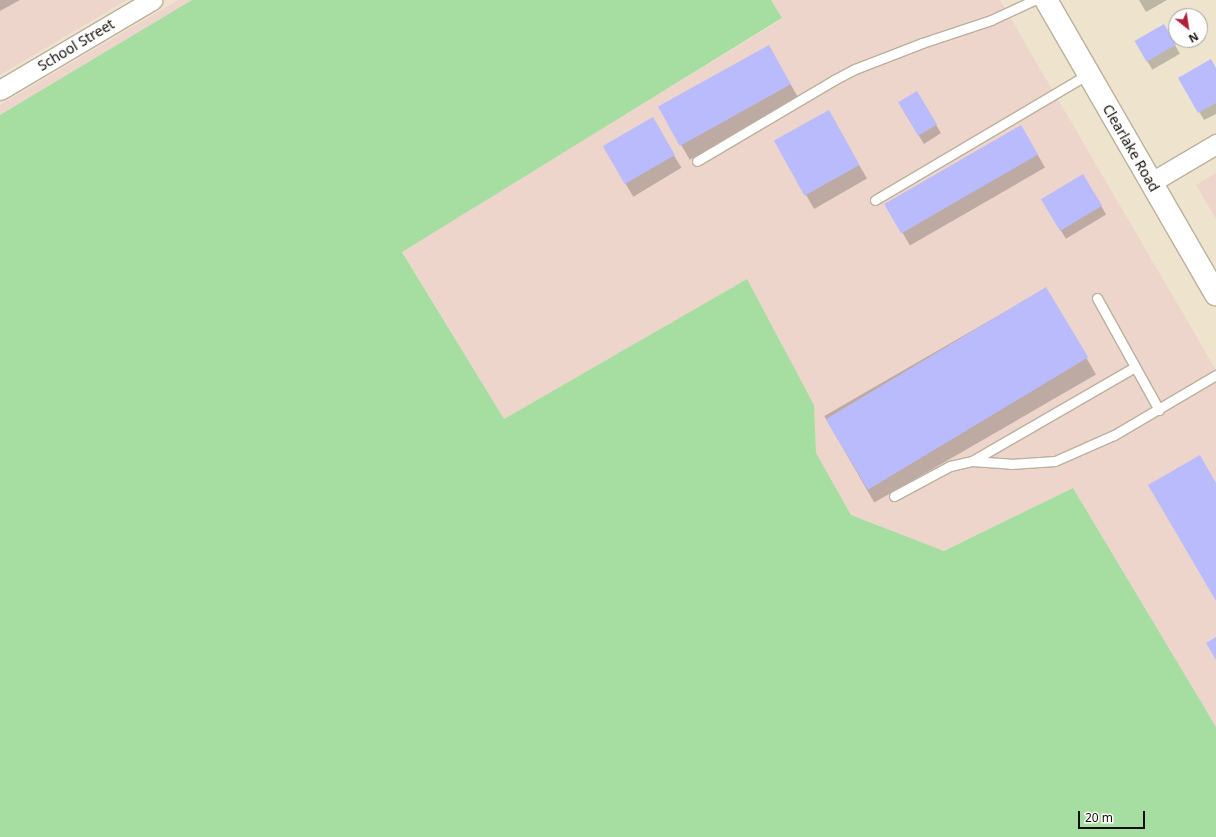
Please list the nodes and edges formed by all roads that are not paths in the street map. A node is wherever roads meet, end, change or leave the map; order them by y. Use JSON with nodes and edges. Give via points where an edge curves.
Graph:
{"nodes":[{"id":1,"x":152,"y":0,"type":"edge"},
{"id":2,"x":1034,"y":0,"type":"edge"},
{"id":3,"x":1046,"y":0,"type":"edge"},
{"id":4,"x":1088,"y":74,"type":"junction"},
{"id":5,"x":0,"y":90,"type":"edge"},
{"id":6,"x":1216,"y":144,"type":"edge"},
{"id":7,"x":697,"y":161,"type":"dead end"},
{"id":8,"x":1150,"y":183,"type":"junction"},
{"id":9,"x":875,"y":200,"type":"dead end"},
{"id":10,"x":1216,"y":295,"type":"edge"},
{"id":11,"x":1097,"y":298,"type":"dead end"},
{"id":12,"x":1135,"y":367,"type":"junction"},
{"id":13,"x":1216,"y":375,"type":"edge"},
{"id":14,"x":1159,"y":410,"type":"junction"},
{"id":15,"x":972,"y":461,"type":"junction"},
{"id":16,"x":894,"y":496,"type":"dead end"}],
"edges":[{"from":1,"to":5,"type":"street","name":"School Street"},
{"from":2,"to":7,"type":"lane","via":[[991,20],[855,69]]},
{"from":3,"to":4,"type":"main road","name":"Clearlake Road"},
{"from":4,"to":8,"type":"main road","name":"Clearlake Road"},
{"from":4,"to":9,"type":"lane"},
{"from":6,"to":8,"type":"street"},
{"from":8,"to":10,"type":"main road","name":"Clearlake Road"},
{"from":11,"to":12,"type":"lane"},
{"from":12,"to":14,"type":"lane"},
{"from":12,"to":15,"type":"lane"},
{"from":13,"to":14,"type":"lane"},
{"from":14,"to":15,"type":"lane","via":[[1114,435],[1055,461],[1011,464]]},
{"from":15,"to":16,"type":"lane","via":[[950,466]]}]}
